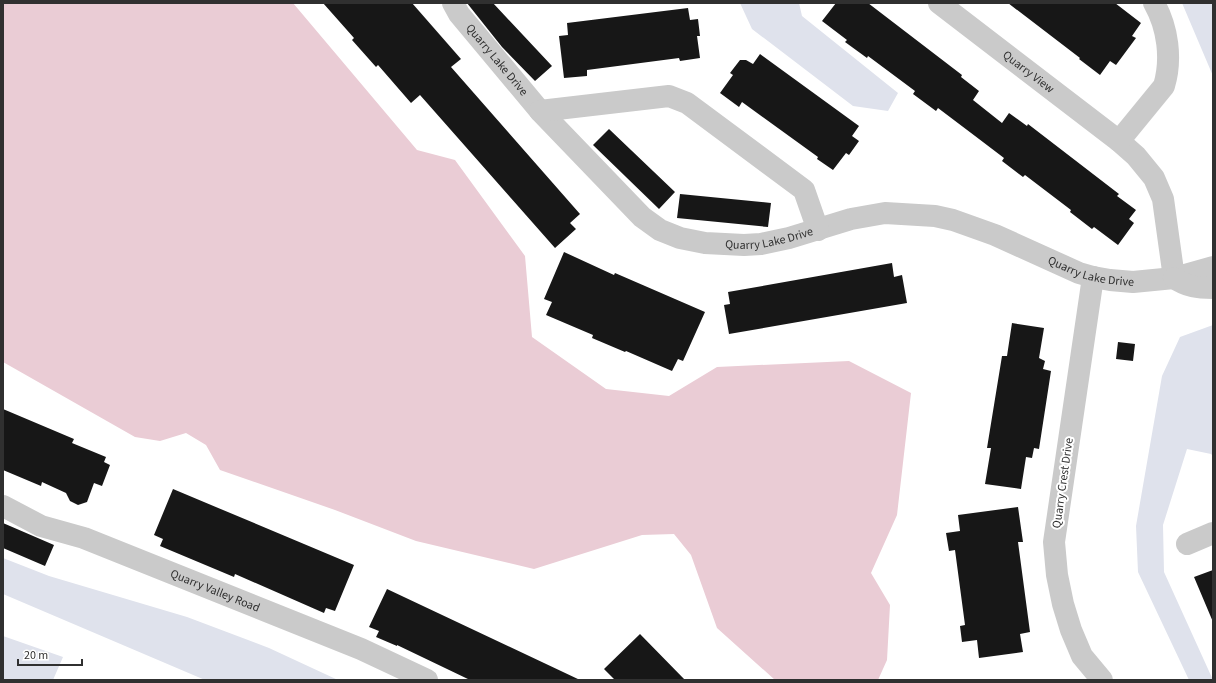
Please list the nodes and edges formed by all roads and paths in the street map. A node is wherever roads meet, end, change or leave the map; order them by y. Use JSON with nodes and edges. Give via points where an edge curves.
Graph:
{"nodes":[{"id":1,"x":452,"y":3,"type":"edge"},
{"id":2,"x":1154,"y":3,"type":"edge"},
{"id":3,"x":942,"y":4,"type":"edge"},
{"id":4,"x":540,"y":110,"type":"junction"},
{"id":5,"x":1119,"y":140,"type":"junction"},
{"id":6,"x":818,"y":230,"type":"junction"},
{"id":7,"x":1213,"y":267,"type":"edge"},
{"id":8,"x":1093,"y":277,"type":"junction"},
{"id":9,"x":1174,"y":278,"type":"junction"},
{"id":10,"x":1213,"y":288,"type":"edge"},
{"id":11,"x":3,"y":506,"type":"edge"},
{"id":12,"x":1213,"y":533,"type":"edge"},
{"id":13,"x":1187,"y":544,"type":"dead end"},
{"id":14,"x":427,"y":680,"type":"edge"},
{"id":15,"x":1102,"y":680,"type":"edge"}],
"edges":[{"from":1,"to":4,"type":"street","name":"Quarry Lake Drive"},
{"from":2,"to":5,"type":"street","via":[[1163,23],[1167,41],[1167,77],[1164,86]]},
{"from":3,"to":5,"type":"street","name":"Quarry View"},
{"from":4,"to":6,"type":"street","name":"Quarry Lake Drive","via":[[642,217],[660,230],[680,238],[704,243],[744,245],[782,240]]},
{"from":4,"to":6,"type":"street","via":[[669,96],[687,103],[804,190]]},
{"from":5,"to":9,"type":"street","name":"Quarry View","via":[[1154,178],[1163,199]]},
{"from":6,"to":8,"type":"street","name":"Quarry Lake Drive","via":[[851,219],[884,213],[935,216],[995,235]]},
{"from":7,"to":9,"type":"street","name":"Quarry Lake Drive"},
{"from":8,"to":9,"type":"street","name":"Quarry Lake Drive","via":[[1133,282]]},
{"from":8,"to":15,"type":"street","name":"Quarry Crest Drive","via":[[1054,542],[1057,575],[1071,630],[1082,656]]},
{"from":9,"to":10,"type":"street","name":"Quarry Lake Drive","via":[[1195,287]]},
{"from":11,"to":14,"type":"street","name":"Quarry Valley Road","via":[[41,526],[84,538],[361,649]]},
{"from":12,"to":13,"type":"street"}]}
